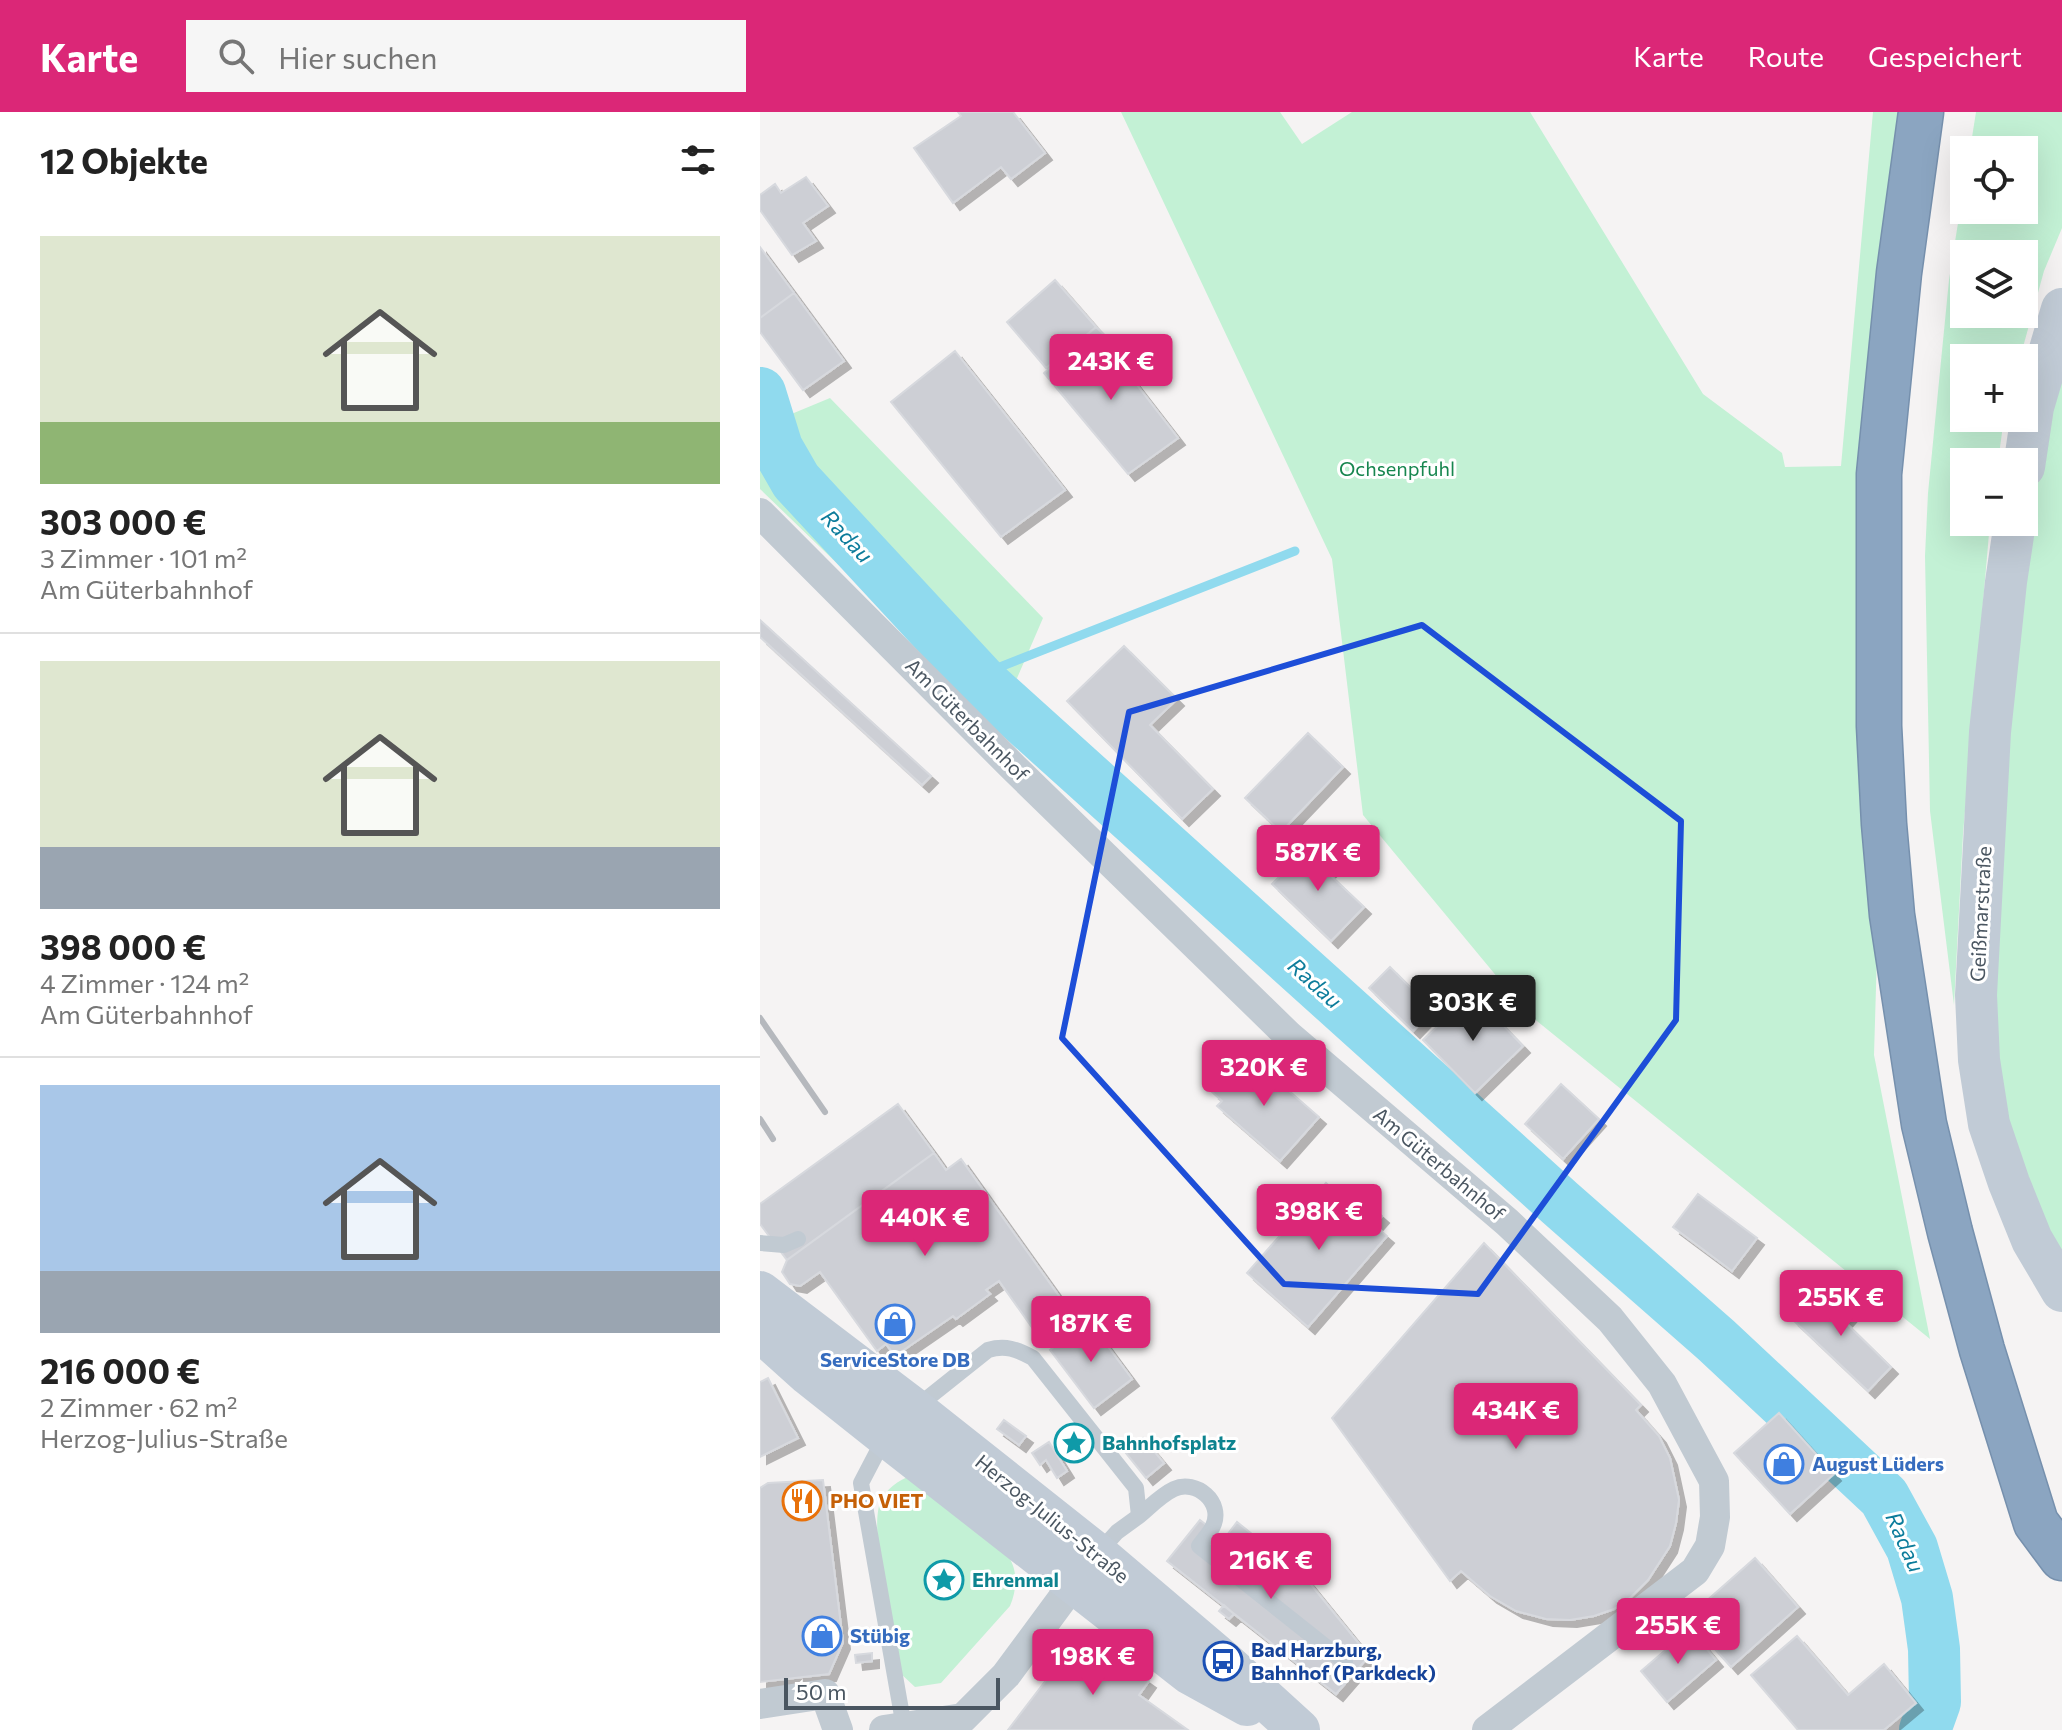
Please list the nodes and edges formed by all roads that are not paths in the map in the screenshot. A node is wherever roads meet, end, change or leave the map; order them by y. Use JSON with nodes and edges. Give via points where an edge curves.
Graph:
{"nodes":[{"id":1,"x":1921,"y":112,"type":"edge"},
{"id":2,"x":1950,"y":112,"type":"edge"},
{"id":3,"x":2062,"y":309,"type":"edge"},
{"id":4,"x":2027,"y":448,"type":"edge"},
{"id":5,"x":760,"y":513,"type":"edge"},
{"id":6,"x":2013,"y":536,"type":"edge"},
{"id":7,"x":1961,"y":1231,"type":"junction"},
{"id":8,"x":798,"y":1239,"type":"dead end"},
{"id":9,"x":760,"y":1243,"type":"edge"},
{"id":10,"x":2062,"y":1291,"type":"edge"},
{"id":11,"x":760,"y":1292,"type":"edge"},
{"id":12,"x":778,"y":1325,"type":"edge"},
{"id":13,"x":900,"y":1422,"type":"junction"},
{"id":14,"x":1139,"y":1516,"type":"junction"},
{"id":15,"x":2062,"y":1529,"type":"edge"},
{"id":16,"x":2062,"y":1558,"type":"edge"},
{"id":17,"x":1085,"y":1569,"type":"junction"},
{"id":18,"x":1345,"y":1662,"type":"dead end"},
{"id":19,"x":760,"y":1704,"type":"edge"},
{"id":20,"x":898,"y":1729,"type":"edge"},
{"id":21,"x":838,"y":1730,"type":"edge"},
{"id":22,"x":1297,"y":1730,"type":"edge"},
{"id":23,"x":1487,"y":1730,"type":"edge"}],
"edges":[{"from":1,"to":7,"type":"highway","via":[[1879,474],[1879,726],[1903,1000],[1924,1124]]},
{"from":2,"to":7,"type":"highway","via":[[1918,350],[1901,646],[1904,777],[1919,946]]},
{"from":3,"to":4,"type":"street","via":[[2033,407]]},
{"from":5,"to":23,"type":"street","name":"Am Güterbahnhof","via":[[1289,1036],[1507,1222],[1610,1319],[1662,1384],[1714,1481],[1710,1546],[1695,1571]]},
{"from":6,"to":10,"type":"street","name":"Geißmarstraße","via":[[1990,732],[1976,995],[1979,1060],[1989,1124],[2009,1183],[2032,1240]]},
{"from":7,"to":15,"type":"highway","via":[[2052,1484]]},
{"from":7,"to":16,"type":"highway","via":[[1982,1350],[2036,1523]]},
{"from":8,"to":9,"type":"lane","via":[[784,1245]]},
{"from":11,"to":12,"type":"street"},
{"from":12,"to":13,"type":"street","name":"Herzog-Julius-Straße"},
{"from":12,"to":13,"type":"street","name":"Herzog-Julius-Straße","via":[[808,1374]]},
{"from":13,"to":14,"type":"lane","via":[[988,1350],[1002,1346],[1021,1351],[1033,1358],[1136,1488]]},
{"from":13,"to":17,"type":"street","name":"Herzog-Julius-Straße"},
{"from":13,"to":20,"type":"lane","via":[[861,1483]]},
{"from":14,"to":17,"type":"lane"},
{"from":14,"to":18,"type":"lane","via":[[1176,1487],[1194,1486],[1207,1494],[1215,1524],[1199,1546]]},
{"from":17,"to":20,"type":"street","via":[[1006,1675],[963,1718]]},
{"from":17,"to":22,"type":"street","name":"Herzog-Julius-Straße","via":[[1189,1673]]},
{"from":19,"to":21,"type":"street","via":[[825,1694]]}]}
